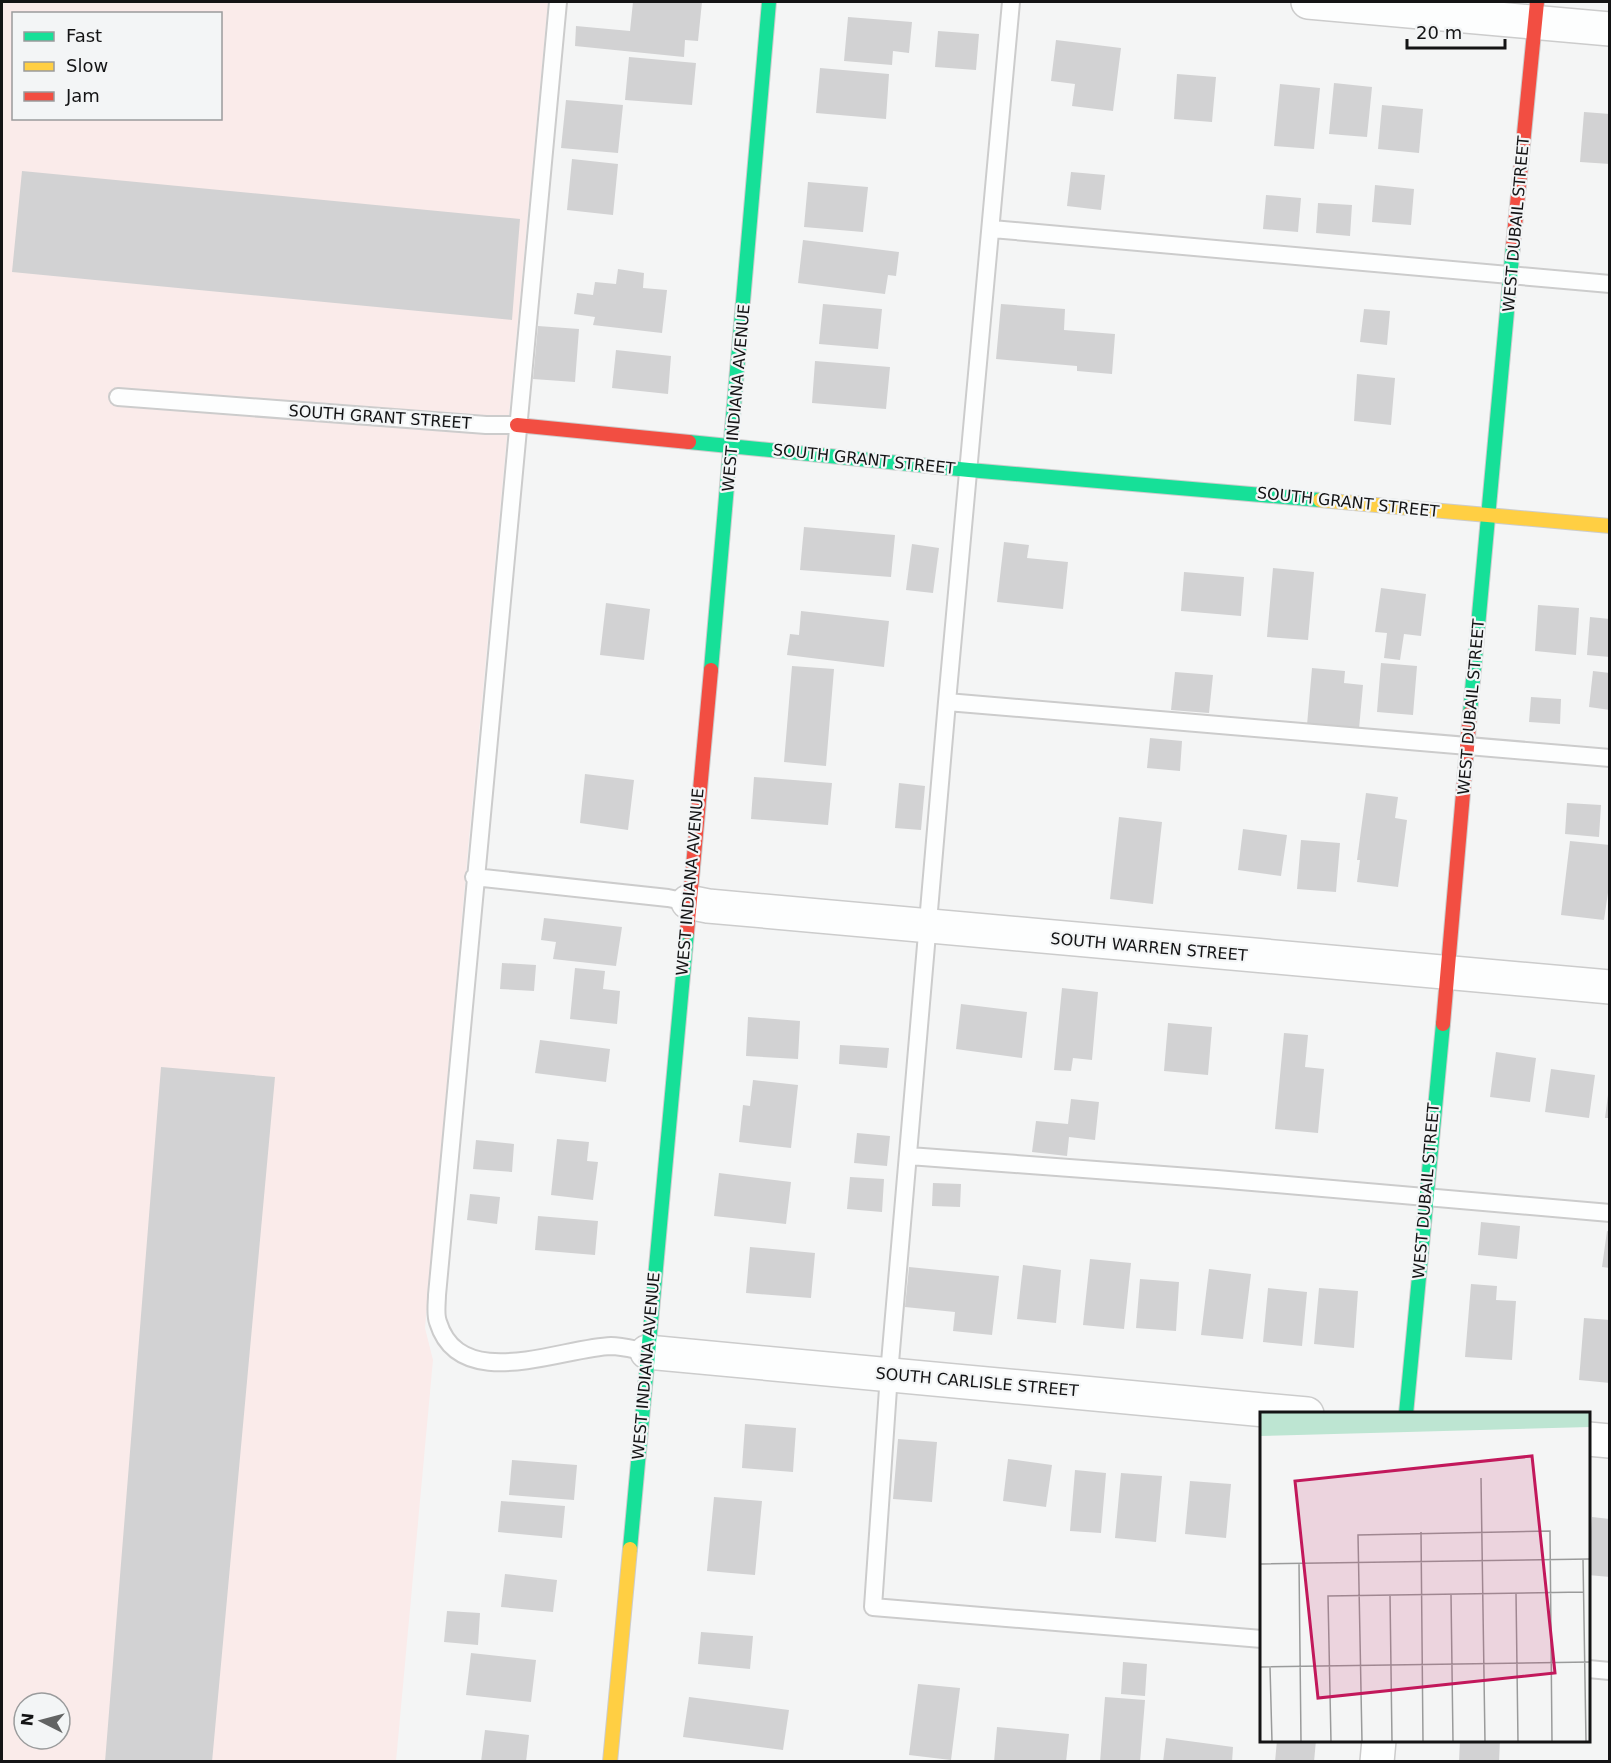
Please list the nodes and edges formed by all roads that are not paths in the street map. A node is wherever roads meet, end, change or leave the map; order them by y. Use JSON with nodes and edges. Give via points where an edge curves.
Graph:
{"nodes":[{"id":1,"x":558,"y":2,"type":"edge"},
{"id":2,"x":769,"y":2,"type":"edge"},
{"id":3,"x":1011,"y":2,"type":"edge"},
{"id":4,"x":1308,"y":2,"type":"edge"},
{"id":5,"x":1536,"y":12,"type":"edge"},
{"id":6,"x":1610,"y":29,"type":"edge"},
{"id":7,"x":992,"y":229,"type":"junction"},
{"id":8,"x":1511,"y":275,"type":"junction"},
{"id":9,"x":1610,"y":284,"type":"edge"},
{"id":10,"x":118,"y":397,"type":"dead end"},
{"id":11,"x":517,"y":425,"type":"junction"},
{"id":12,"x":732,"y":447,"type":"junction"},
{"id":13,"x":969,"y":470,"type":"junction"},
{"id":14,"x":1487,"y":516,"type":"junction"},
{"id":15,"x":1610,"y":526,"type":"edge"},
{"id":16,"x":947,"y":702,"type":"junction"},
{"id":17,"x":1467,"y":746,"type":"junction"},
{"id":18,"x":1610,"y":758,"type":"edge"},
{"id":19,"x":474,"y":877,"type":"junction"},
{"id":20,"x":688,"y":902,"type":"junction"},
{"id":21,"x":929,"y":927,"type":"junction"},
{"id":22,"x":1448,"y":973,"type":"junction"},
{"id":23,"x":1610,"y":987,"type":"edge"},
{"id":24,"x":909,"y":1156,"type":"junction"},
{"id":25,"x":1425,"y":1198,"type":"junction"},
{"id":26,"x":1610,"y":1213,"type":"edge"},
{"id":27,"x":647,"y":1352,"type":"junction"},
{"id":28,"x":889,"y":1374,"type":"junction"},
{"id":29,"x":1296,"y":1412,"type":"edge"},
{"id":30,"x":1406,"y":1412,"type":"edge"},
{"id":31,"x":1590,"y":1439,"type":"edge"},
{"id":32,"x":1610,"y":1441,"type":"edge"},
{"id":33,"x":1260,"y":1639,"type":"edge"},
{"id":34,"x":1590,"y":1669,"type":"edge"},
{"id":35,"x":1610,"y":1671,"type":"edge"},
{"id":36,"x":1378,"y":1742,"type":"edge"},
{"id":37,"x":610,"y":1761,"type":"edge"},
{"id":38,"x":1377,"y":1761,"type":"edge"}],
"edges":[{"from":1,"to":11,"type":"lane"},
{"from":2,"to":12,"type":"street","name":"WEST INDIANA AVENUE"},
{"from":3,"to":7,"type":"lane"},
{"from":4,"to":5,"type":"street"},
{"from":5,"to":6,"type":"street"},
{"from":5,"to":8,"type":"street","name":"WEST DUBAIL STREET"},
{"from":7,"to":8,"type":"lane"},
{"from":7,"to":13,"type":"lane"},
{"from":8,"to":9,"type":"lane"},
{"from":8,"to":14,"type":"street","name":"WEST DUBAIL STREET"},
{"from":10,"to":11,"type":"lane","name":"SOUTH GRANT STREET"},
{"from":11,"to":12,"type":"street","name":"SOUTH GRANT STREET"},
{"from":11,"to":19,"type":"lane"},
{"from":12,"to":13,"type":"street","name":"SOUTH GRANT STREET"},
{"from":12,"to":20,"type":"street","name":"WEST INDIANA AVENUE"},
{"from":13,"to":14,"type":"street","name":"SOUTH GRANT STREET"},
{"from":13,"to":16,"type":"lane"},
{"from":14,"to":15,"type":"street","name":"SOUTH GRANT STREET"},
{"from":14,"to":17,"type":"street","name":"WEST DUBAIL STREET"},
{"from":16,"to":17,"type":"lane"},
{"from":16,"to":21,"type":"lane"},
{"from":17,"to":18,"type":"lane"},
{"from":17,"to":22,"type":"street","name":"WEST DUBAIL STREET"},
{"from":19,"to":20,"type":"lane"},
{"from":19,"to":27,"type":"lane","via":[[437,1320],[446,1341],[462,1355],[478,1360],[523,1362],[612,1346]]},
{"from":20,"to":21,"type":"street","name":"SOUTH WARREN STREET"},
{"from":20,"to":27,"type":"street","name":"WEST INDIANA AVENUE"},
{"from":21,"to":22,"type":"street","name":"SOUTH WARREN STREET"},
{"from":21,"to":24,"type":"lane"},
{"from":22,"to":23,"type":"street","name":"SOUTH WARREN STREET"},
{"from":22,"to":25,"type":"street","name":"WEST DUBAIL STREET"},
{"from":24,"to":25,"type":"lane"},
{"from":24,"to":28,"type":"lane"},
{"from":25,"to":26,"type":"lane"},
{"from":25,"to":30,"type":"street","name":"WEST DUBAIL STREET"},
{"from":27,"to":28,"type":"street","name":"SOUTH CARLISLE STREET"},
{"from":27,"to":37,"type":"street","name":"WEST INDIANA AVENUE"},
{"from":28,"to":29,"type":"street","name":"SOUTH CARLISLE STREET"},
{"from":28,"to":33,"type":"lane","via":[[873,1607]]},
{"from":31,"to":32,"type":"street"},
{"from":34,"to":35,"type":"lane"},
{"from":36,"to":38,"type":"street"}]}
